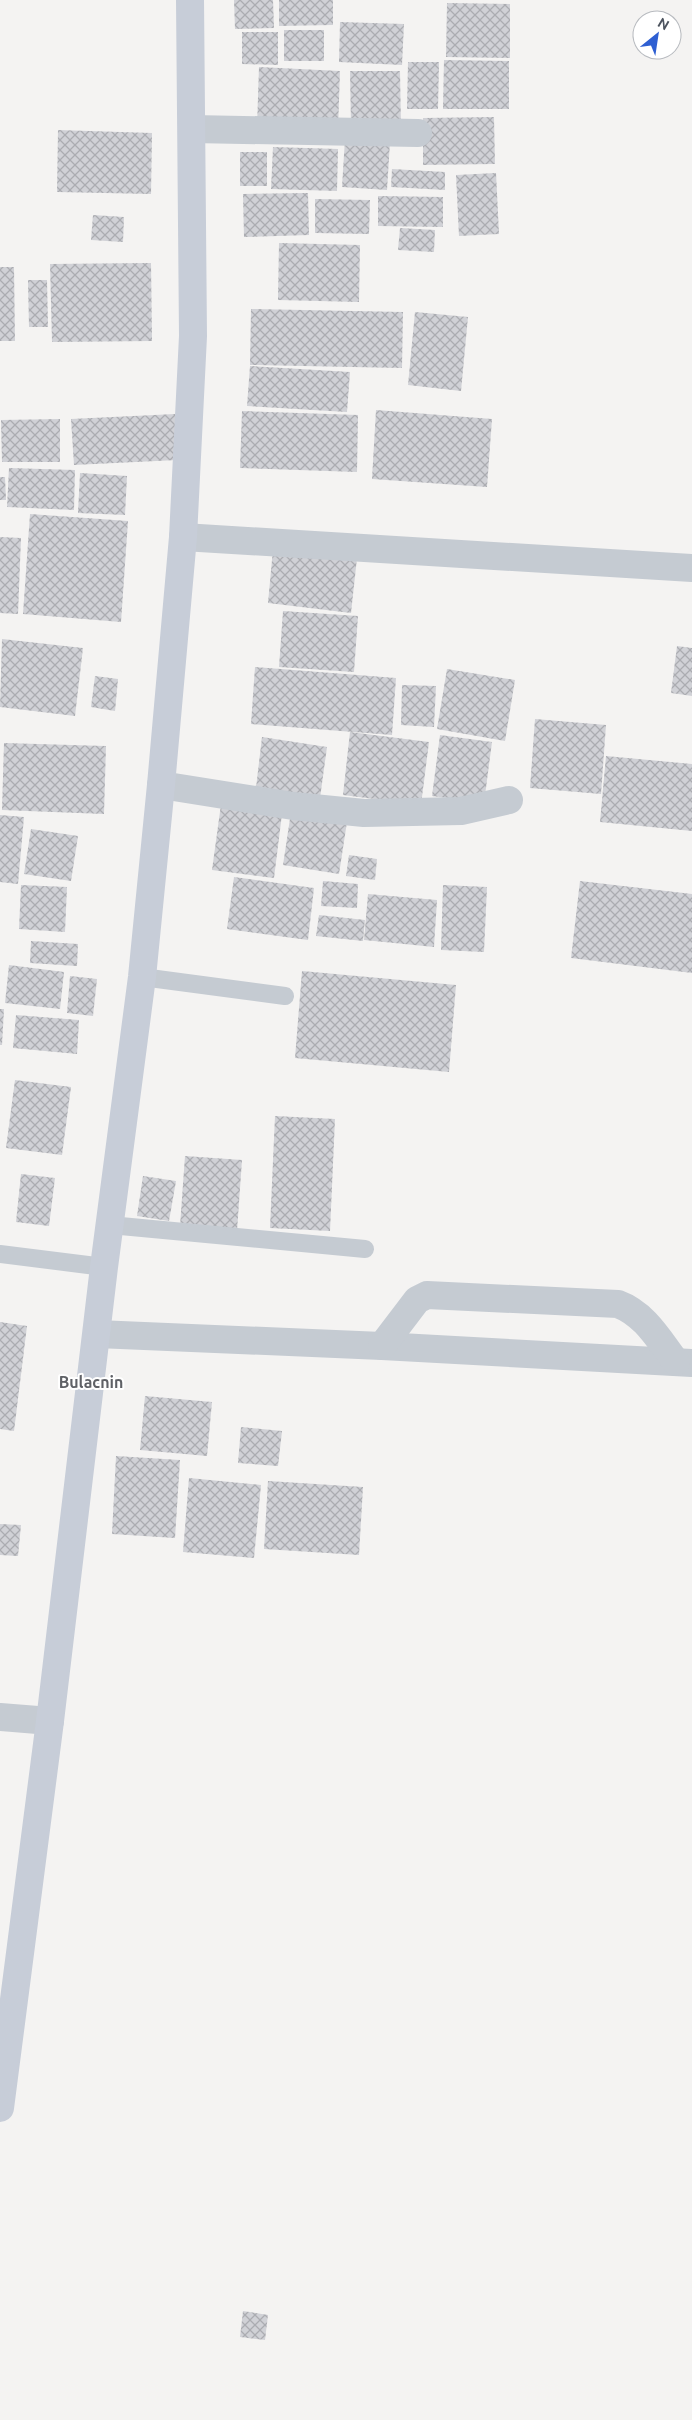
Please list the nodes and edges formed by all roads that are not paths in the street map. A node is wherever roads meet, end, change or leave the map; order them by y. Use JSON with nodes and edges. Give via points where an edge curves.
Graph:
{"nodes":[{"id":1,"x":190,"y":0,"type":"edge"},
{"id":2,"x":192,"y":129,"type":"junction"},
{"id":3,"x":418,"y":133,"type":"dead end"},
{"id":4,"x":184,"y":537,"type":"junction"},
{"id":5,"x":692,"y":568,"type":"edge"},
{"id":6,"x":161,"y":785,"type":"junction"},
{"id":7,"x":509,"y":800,"type":"dead end"},
{"id":8,"x":142,"y":977,"type":"junction"},
{"id":9,"x":285,"y":996,"type":"dead end"},
{"id":10,"x":110,"y":1225,"type":"junction"},
{"id":11,"x":365,"y":1249,"type":"dead end"},
{"id":12,"x":0,"y":1254,"type":"edge"},
{"id":13,"x":104,"y":1267,"type":"junction"},
{"id":14,"x":97,"y":1334,"type":"junction"},
{"id":15,"x":382,"y":1346,"type":"junction"},
{"id":16,"x":684,"y":1363,"type":"edge"},
{"id":17,"x":0,"y":1717,"type":"edge"},
{"id":18,"x":50,"y":1721,"type":"junction"},
{"id":19,"x":0,"y":2108,"type":"edge"}],
"edges":[{"from":1,"to":2,"type":"main road"},
{"from":2,"to":3,"type":"street"},
{"from":2,"to":4,"type":"main road","via":[[193,336]]},
{"from":4,"to":5,"type":"street"},
{"from":4,"to":6,"type":"main road"},
{"from":6,"to":7,"type":"street","via":[[294,806],[364,813],[461,811]]},
{"from":6,"to":8,"type":"main road"},
{"from":8,"to":9,"type":"lane"},
{"from":8,"to":10,"type":"main road"},
{"from":10,"to":11,"type":"lane"},
{"from":10,"to":13,"type":"main road"},
{"from":12,"to":13,"type":"lane"},
{"from":13,"to":14,"type":"main road"},
{"from":14,"to":15,"type":"street"},
{"from":14,"to":18,"type":"main road"},
{"from":15,"to":16,"type":"street"},
{"from":15,"to":16,"type":"street","via":[[417,1300],[427,1295],[618,1304],[642,1317]]},
{"from":17,"to":18,"type":"street"},
{"from":18,"to":19,"type":"main road"}]}
